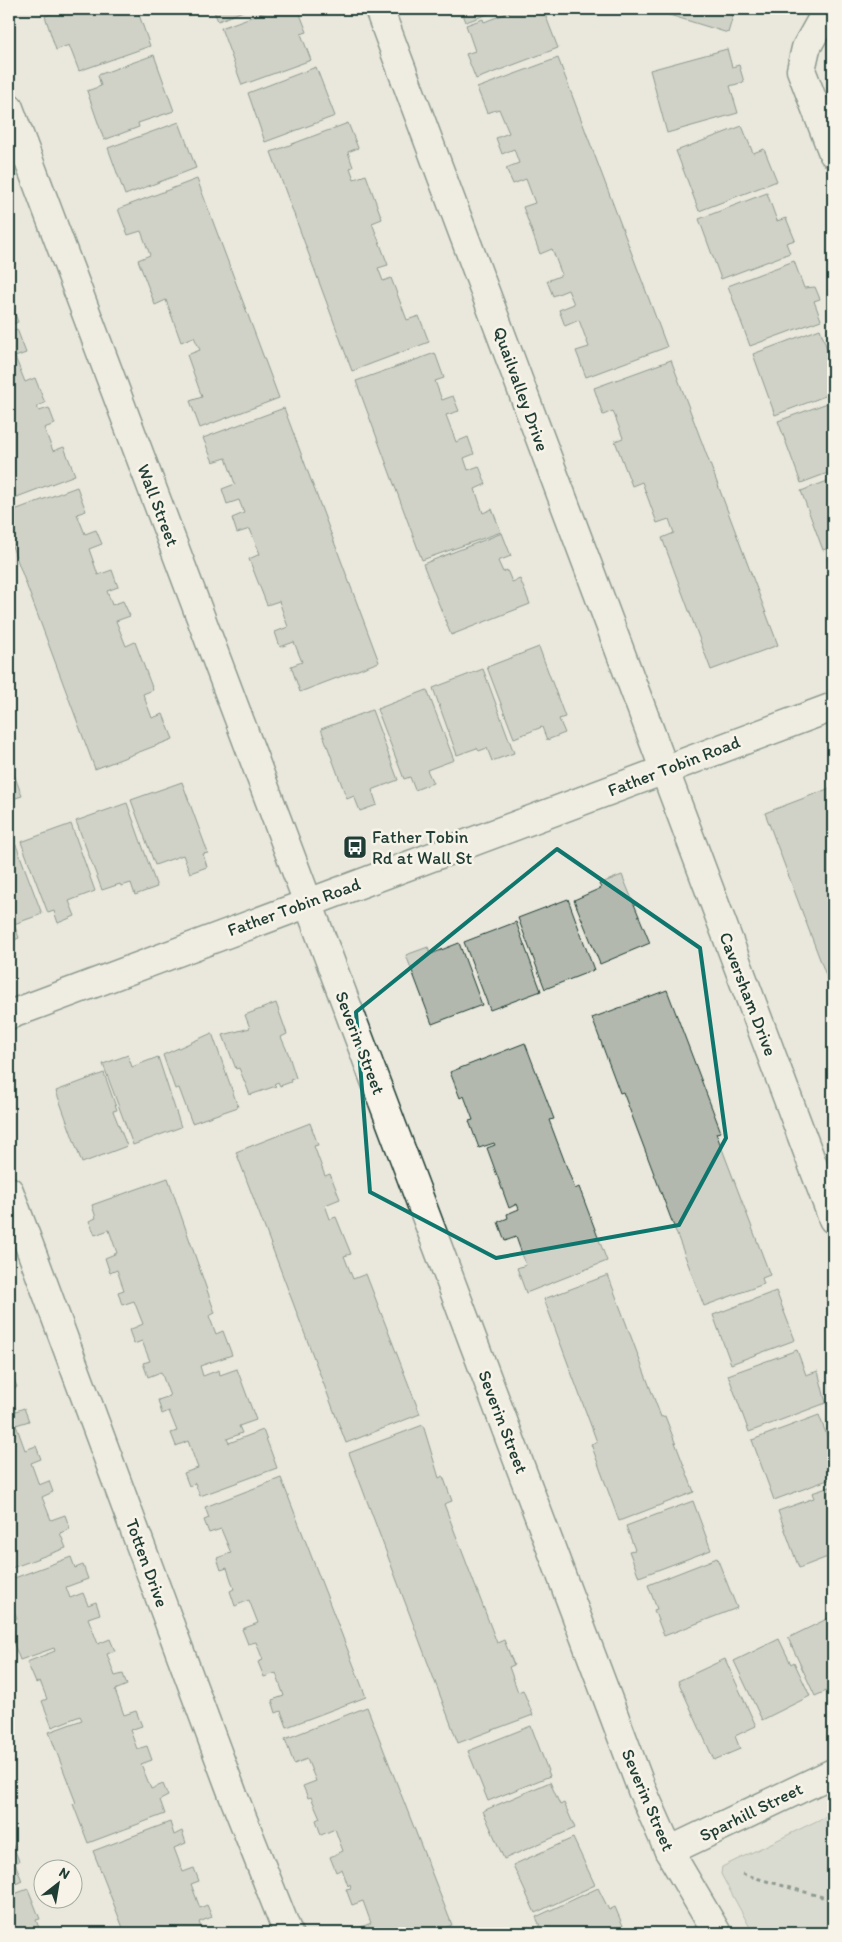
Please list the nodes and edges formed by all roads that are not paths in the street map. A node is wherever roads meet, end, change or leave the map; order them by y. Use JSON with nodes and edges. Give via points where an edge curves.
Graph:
{"nodes":[{"id":1,"x":379,"y":9,"type":"edge"},
{"id":2,"x":833,"y":19,"type":"edge"},
{"id":3,"x":9,"y":108,"type":"edge"},
{"id":4,"x":833,"y":153,"type":"edge"},
{"id":5,"x":833,"y":707,"type":"edge"},
{"id":6,"x":664,"y":770,"type":"junction"},
{"id":7,"x":307,"y":902,"type":"junction"},
{"id":8,"x":9,"y":1015,"type":"edge"},
{"id":9,"x":9,"y":1191,"type":"edge"},
{"id":10,"x":833,"y":1219,"type":"edge"},
{"id":11,"x":833,"y":1773,"type":"edge"},
{"id":12,"x":669,"y":1852,"type":"junction"},
{"id":13,"x":288,"y":1933,"type":"edge"},
{"id":14,"x":717,"y":1933,"type":"edge"}],
"edges":[{"from":1,"to":6,"type":"street","name":"Quailvalley Drive"},
{"from":2,"to":4,"type":"street","via":[[820,23],[806,48],[801,70]]},
{"from":3,"to":7,"type":"street","name":"Wall Street"},
{"from":5,"to":6,"type":"street","name":"Father Tobin Road"},
{"from":6,"to":7,"type":"street","name":"Father Tobin Road"},
{"from":6,"to":10,"type":"street","name":"Caversham Drive"},
{"from":7,"to":8,"type":"street","name":"Father Tobin Road"},
{"from":7,"to":12,"type":"street","name":"Severin Street","via":[[638,1781]]},
{"from":9,"to":13,"type":"street","name":"Totten Drive","via":[[232,1795]]},
{"from":11,"to":12,"type":"street","name":"Sparhill Street"},
{"from":12,"to":14,"type":"street","name":"Severin Street"}]}
